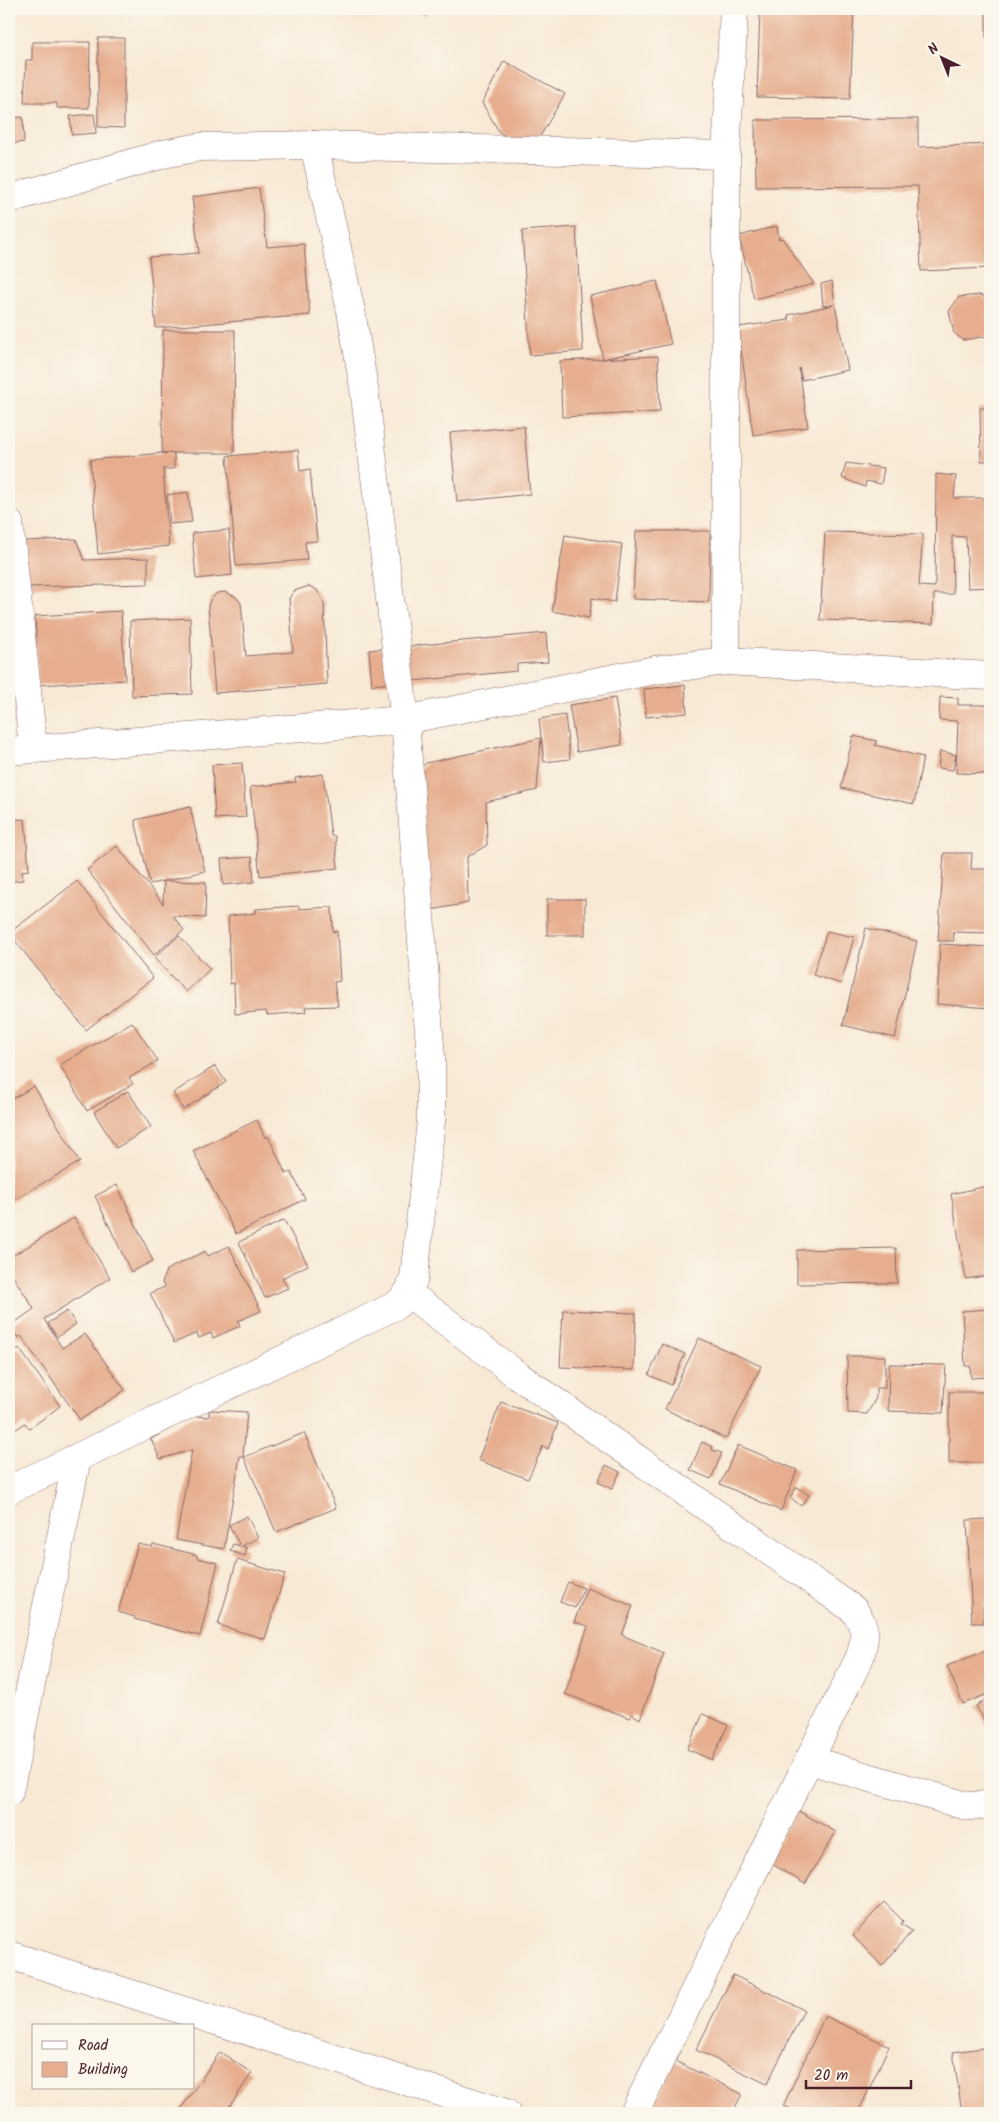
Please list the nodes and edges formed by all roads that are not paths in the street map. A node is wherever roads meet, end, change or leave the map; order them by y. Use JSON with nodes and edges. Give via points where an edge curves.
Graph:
{"nodes":[{"id":1,"x":734,"y":9,"type":"edge"},
{"id":2,"x":314,"y":145,"type":"junction"},
{"id":3,"x":726,"y":155,"type":"junction"},
{"id":4,"x":9,"y":199,"type":"edge"},
{"id":5,"x":9,"y":523,"type":"edge"},
{"id":6,"x":726,"y":661,"type":"junction"},
{"id":7,"x":990,"y":676,"type":"edge"},
{"id":8,"x":405,"y":720,"type":"junction"},
{"id":9,"x":21,"y":749,"type":"edge"},
{"id":10,"x":408,"y":1293,"type":"junction"},
{"id":11,"x":77,"y":1458,"type":"junction"},
{"id":12,"x":9,"y":1490,"type":"edge"},
{"id":13,"x":809,"y":1760,"type":"junction"},
{"id":14,"x":9,"y":1792,"type":"edge"},
{"id":15,"x":990,"y":1805,"type":"edge"},
{"id":16,"x":9,"y":1955,"type":"edge"},
{"id":17,"x":506,"y":2113,"type":"edge"},
{"id":18,"x":634,"y":2113,"type":"edge"}],
"edges":[{"from":1,"to":3,"type":"street"},
{"from":2,"to":3,"type":"street"},
{"from":2,"to":4,"type":"street","via":[[200,147],[163,154]]},
{"from":2,"to":8,"type":"street","via":[[351,311],[364,388]]},
{"from":3,"to":6,"type":"street"},
{"from":5,"to":9,"type":"street"},
{"from":6,"to":7,"type":"street"},
{"from":6,"to":8,"type":"street","via":[[655,670]]},
{"from":8,"to":9,"type":"street"},
{"from":8,"to":10,"type":"street","via":[[431,1058],[431,1121],[414,1278]]},
{"from":10,"to":11,"type":"street","via":[[397,1305]]},
{"from":10,"to":13,"type":"street","via":[[520,1377],[854,1610],[864,1624],[865,1639],[860,1657]]},
{"from":11,"to":12,"type":"street"},
{"from":11,"to":14,"type":"street"},
{"from":13,"to":15,"type":"street","via":[[966,1806]]},
{"from":13,"to":18,"type":"street"},
{"from":16,"to":17,"type":"street"}]}
